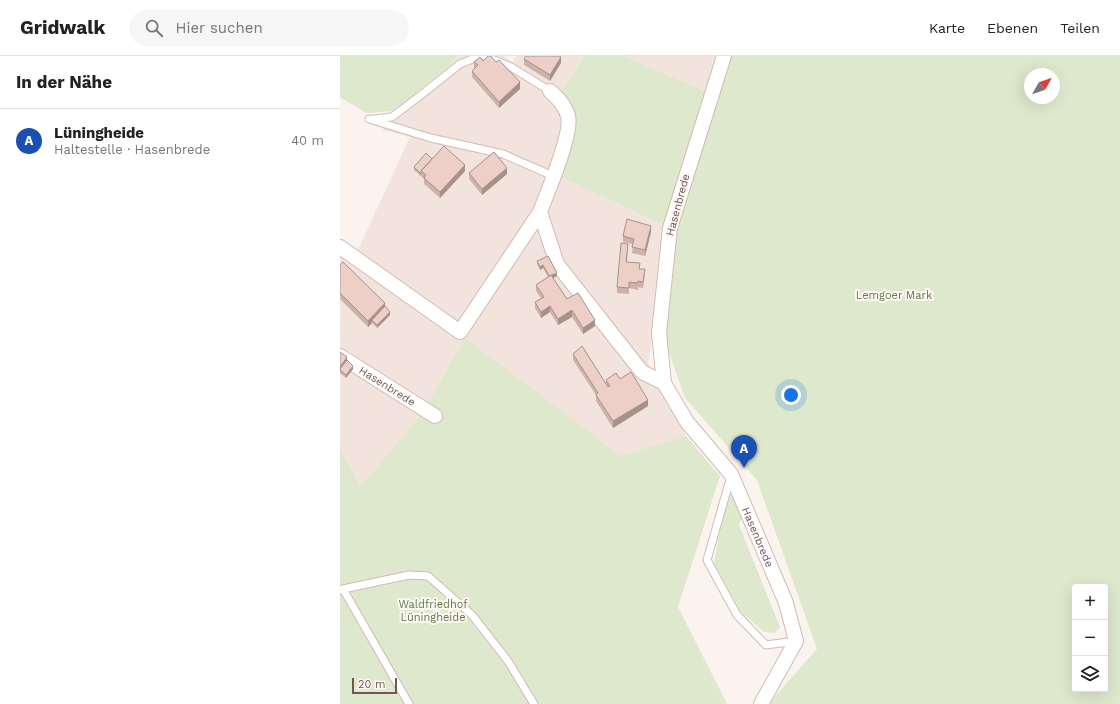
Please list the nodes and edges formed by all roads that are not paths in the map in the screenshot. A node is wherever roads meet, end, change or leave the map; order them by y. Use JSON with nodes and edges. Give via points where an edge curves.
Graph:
{"nodes":[{"id":1,"x":480,"y":56,"type":"edge"},
{"id":2,"x":484,"y":56,"type":"edge"},
{"id":3,"x":724,"y":56,"type":"edge"},
{"id":4,"x":550,"y":91,"type":"joint"},
{"id":5,"x":553,"y":176,"type":"junction"},
{"id":6,"x":540,"y":212,"type":"junction"},
{"id":7,"x":340,"y":247,"type":"edge"},
{"id":8,"x":340,"y":356,"type":"edge"},
{"id":9,"x":664,"y":383,"type":"junction"},
{"id":10,"x":435,"y":416,"type":"dead end"},
{"id":11,"x":731,"y":474,"type":"junction"},
{"id":12,"x":341,"y":590,"type":"edge"},
{"id":13,"x":796,"y":641,"type":"junction"},
{"id":14,"x":409,"y":704,"type":"edge"},
{"id":15,"x":534,"y":704,"type":"edge"},
{"id":16,"x":761,"y":704,"type":"edge"}],
"edges":[{"from":1,"to":5,"type":"lane","via":[[460,64],[392,117],[369,119],[431,138],[503,154]]},
{"from":2,"to":4,"type":"lane","via":[[511,66]]},
{"from":3,"to":9,"type":"street","name":"Hasenbrede","via":[[670,228],[659,332]]},
{"from":4,"to":5,"type":"street","via":[[561,100],[568,117],[566,141]]},
{"from":5,"to":6,"type":"street"},
{"from":6,"to":7,"type":"street","via":[[460,332]]},
{"from":6,"to":9,"type":"street","via":[[557,264],[642,372]]},
{"from":8,"to":10,"type":"street","name":"Hasenbrede"},
{"from":9,"to":11,"type":"street","name":"Hasenbrede","via":[[687,422]]},
{"from":11,"to":13,"type":"street","name":"Hasenbrede","via":[[786,603]]},
{"from":11,"to":13,"type":"lane","via":[[707,560],[737,615],[766,644]]},
{"from":12,"to":14,"type":"lane"},
{"from":12,"to":15,"type":"lane","via":[[408,576],[428,576],[472,615],[508,661]]},
{"from":13,"to":16,"type":"street"}]}
